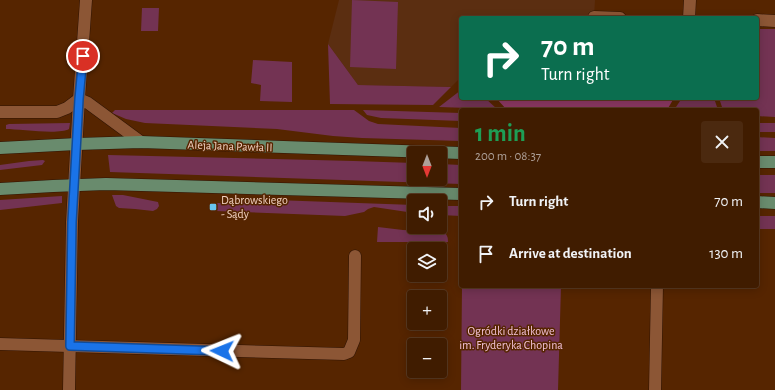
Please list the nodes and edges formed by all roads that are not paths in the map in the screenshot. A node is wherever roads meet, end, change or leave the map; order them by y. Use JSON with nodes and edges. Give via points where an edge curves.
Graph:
{"nodes":[{"id":1,"x":86,"y":0,"type":"edge"},
{"id":2,"x":690,"y":0,"type":"edge"},
{"id":3,"x":689,"y":16,"type":"edge"},
{"id":4,"x":759,"y":20,"type":"edge"},
{"id":5,"x":775,"y":21,"type":"edge"},
{"id":6,"x":79,"y":99,"type":"junction"},
{"id":7,"x":0,"y":112,"type":"edge"},
{"id":8,"x":141,"y":142,"type":"junction"},
{"id":9,"x":77,"y":144,"type":"junction"},
{"id":10,"x":0,"y":148,"type":"edge"},
{"id":11,"x":459,"y":153,"type":"edge"},
{"id":12,"x":759,"y":162,"type":"edge"},
{"id":13,"x":775,"y":162,"type":"edge"},
{"id":14,"x":74,"y":185,"type":"junction"},
{"id":15,"x":0,"y":189,"type":"edge"},
{"id":16,"x":459,"y":194,"type":"edge"},
{"id":17,"x":759,"y":202,"type":"edge"},
{"id":18,"x":775,"y":203,"type":"edge"},
{"id":19,"x":355,"y":256,"type":"dead end"},
{"id":20,"x":657,"y":288,"type":"edge"},
{"id":21,"x":0,"y":344,"type":"edge"},
{"id":22,"x":70,"y":346,"type":"junction"},
{"id":23,"x":69,"y":390,"type":"edge"},
{"id":24,"x":655,"y":390,"type":"edge"}],
"edges":[{"from":1,"to":6,"type":"street"},
{"from":2,"to":3,"type":"street"},
{"from":4,"to":5,"type":"street"},
{"from":6,"to":7,"type":"street","via":[[56,112]]},
{"from":6,"to":8,"type":"street"},
{"from":6,"to":9,"type":"street"},
{"from":8,"to":9,"type":"main road","name":"Aleja Jana Pawła II"},
{"from":8,"to":11,"type":"main road","name":"Aleja Jana Pawła II"},
{"from":9,"to":10,"type":"main road","name":"Aleja Jana Pawła II"},
{"from":9,"to":14,"type":"street"},
{"from":12,"to":13,"type":"main road"},
{"from":14,"to":15,"type":"main road"},
{"from":14,"to":16,"type":"main road"},
{"from":14,"to":22,"type":"street"},
{"from":17,"to":18,"type":"main road"},
{"from":19,"to":22,"type":"street","via":[[354,340],[349,352],[344,354]]},
{"from":20,"to":24,"type":"street"},
{"from":21,"to":22,"type":"street"},
{"from":22,"to":23,"type":"street"}]}
